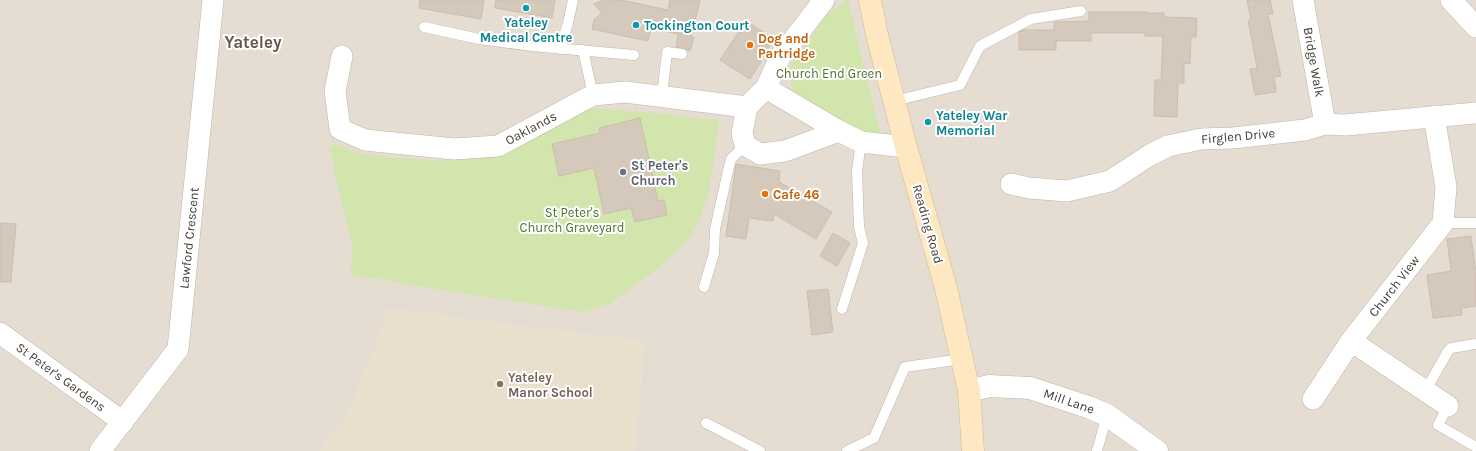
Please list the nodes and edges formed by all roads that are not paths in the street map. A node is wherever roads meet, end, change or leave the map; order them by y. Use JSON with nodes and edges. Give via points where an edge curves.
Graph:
{"nodes":[{"id":1,"x":213,"y":0,"type":"edge"},
{"id":2,"x":573,"y":0,"type":"edge"},
{"id":3,"x":824,"y":0,"type":"edge"},
{"id":4,"x":870,"y":0,"type":"edge"},
{"id":5,"x":1303,"y":0,"type":"edge"},
{"id":6,"x":1451,"y":0,"type":"edge"},
{"id":7,"x":1080,"y":11,"type":"dead end"},
{"id":8,"x":424,"y":27,"type":"dead end"},
{"id":9,"x":1476,"y":27,"type":"edge"},
{"id":10,"x":560,"y":49,"type":"junction"},
{"id":11,"x":583,"y":50,"type":"junction"},
{"id":12,"x":682,"y":54,"type":"dead end"},
{"id":13,"x":342,"y":56,"type":"dead end"},
{"id":14,"x":634,"y":56,"type":"dead end"},
{"id":15,"x":766,"y":88,"type":"junction"},
{"id":16,"x":593,"y":95,"type":"junction"},
{"id":17,"x":662,"y":96,"type":"junction"},
{"id":18,"x":894,"y":101,"type":"junction"},
{"id":19,"x":747,"y":107,"type":"junction"},
{"id":20,"x":1476,"y":113,"type":"edge"},
{"id":21,"x":1434,"y":116,"type":"junction"},
{"id":22,"x":1325,"y":124,"type":"junction"},
{"id":23,"x":839,"y":132,"type":"junction"},
{"id":24,"x":861,"y":142,"type":"junction"},
{"id":25,"x":745,"y":145,"type":"junction"},
{"id":26,"x":906,"y":147,"type":"junction"},
{"id":27,"x":1011,"y":184,"type":"dead end"},
{"id":28,"x":1443,"y":223,"type":"junction"},
{"id":29,"x":1476,"y":223,"type":"edge"},
{"id":30,"x":704,"y":287,"type":"dead end"},
{"id":31,"x":842,"y":309,"type":"dead end"},
{"id":32,"x":0,"y":333,"type":"edge"},
{"id":33,"x":1351,"y":341,"type":"junction"},
{"id":34,"x":1476,"y":344,"type":"edge"},
{"id":35,"x":962,"y":359,"type":"junction"},
{"id":36,"x":1426,"y":390,"type":"junction"},
{"id":37,"x":969,"y":391,"type":"junction"},
{"id":38,"x":1313,"y":399,"type":"dead end"},
{"id":39,"x":1448,"y":406,"type":"joint"},
{"id":40,"x":1107,"y":415,"type":"junction"},
{"id":41,"x":123,"y":422,"type":"junction"},
{"id":42,"x":706,"y":423,"type":"dead end"},
{"id":43,"x":1476,"y":447,"type":"edge"},
{"id":44,"x":100,"y":451,"type":"edge"},
{"id":45,"x":760,"y":451,"type":"edge"},
{"id":46,"x":847,"y":451,"type":"edge"},
{"id":47,"x":973,"y":451,"type":"edge"},
{"id":48,"x":1097,"y":451,"type":"edge"},
{"id":49,"x":1157,"y":451,"type":"edge"}],
"edges":[{"from":1,"to":41,"type":"street","name":"Lawford Crescent","via":[[178,348]]},
{"from":2,"to":10,"type":"lane"},
{"from":3,"to":15,"type":"street","via":[[780,57]]},
{"from":4,"to":18,"type":"main road","name":"Reading Road"},
{"from":5,"to":22,"type":"street","name":"Bridge Walk"},
{"from":6,"to":9,"type":"street"},
{"from":7,"to":18,"type":"lane","via":[[1031,19],[980,46],[960,85]]},
{"from":8,"to":10,"type":"lane","via":[[479,39]]},
{"from":10,"to":11,"type":"lane"},
{"from":11,"to":14,"type":"lane"},
{"from":11,"to":16,"type":"lane"},
{"from":12,"to":17,"type":"lane","via":[[667,52]]},
{"from":13,"to":16,"type":"street","name":"Oaklands","via":[[335,91],[340,129],[365,140],[454,149],[498,146]]},
{"from":15,"to":19,"type":"street"},
{"from":15,"to":23,"type":"street"},
{"from":16,"to":17,"type":"street","name":"Oaklands","via":[[625,92]]},
{"from":17,"to":19,"type":"street","name":"Oaklands"},
{"from":18,"to":26,"type":"main road","name":"Reading Road"},
{"from":19,"to":25,"type":"street","via":[[742,133]]},
{"from":20,"to":21,"type":"street","name":"Firglen Drive"},
{"from":21,"to":22,"type":"street","name":"Firglen Drive"},
{"from":21,"to":28,"type":"street","via":[[1446,187]]},
{"from":22,"to":27,"type":"street","name":"Firglen Drive","via":[[1305,130],[1200,139],[1168,146],[1110,181],[1067,191]]},
{"from":23,"to":24,"type":"street"},
{"from":23,"to":25,"type":"street","via":[[785,151],[760,154]]},
{"from":24,"to":26,"type":"street"},
{"from":24,"to":31,"type":"lane","via":[[857,171],[859,227],[863,244]]},
{"from":25,"to":30,"type":"lane","via":[[731,159],[715,229],[714,253]]},
{"from":26,"to":35,"type":"main road","name":"Reading Road","via":[[946,288]]},
{"from":28,"to":29,"type":"lane"},
{"from":28,"to":33,"type":"street","name":"Church View"},
{"from":32,"to":41,"type":"street","name":"St Peter's Gardens"},
{"from":33,"to":36,"type":"street"},
{"from":33,"to":38,"type":"street","name":"Church View"},
{"from":34,"to":36,"type":"lane","via":[[1451,348]]},
{"from":35,"to":37,"type":"main road","name":"Reading Road"},
{"from":35,"to":46,"type":"lane","via":[[905,367],[874,438]]},
{"from":36,"to":39,"type":"street"},
{"from":37,"to":40,"type":"street","name":"Mill Lane","via":[[989,386],[1030,388]]},
{"from":37,"to":47,"type":"main road","name":"Reading Road"},
{"from":39,"to":43,"type":"lane","via":[[1438,425]]},
{"from":40,"to":48,"type":"lane"},
{"from":40,"to":49,"type":"street","name":"Mill Lane"},
{"from":41,"to":44,"type":"street","name":"Lawford Crescent"},
{"from":42,"to":45,"type":"lane"}]}
